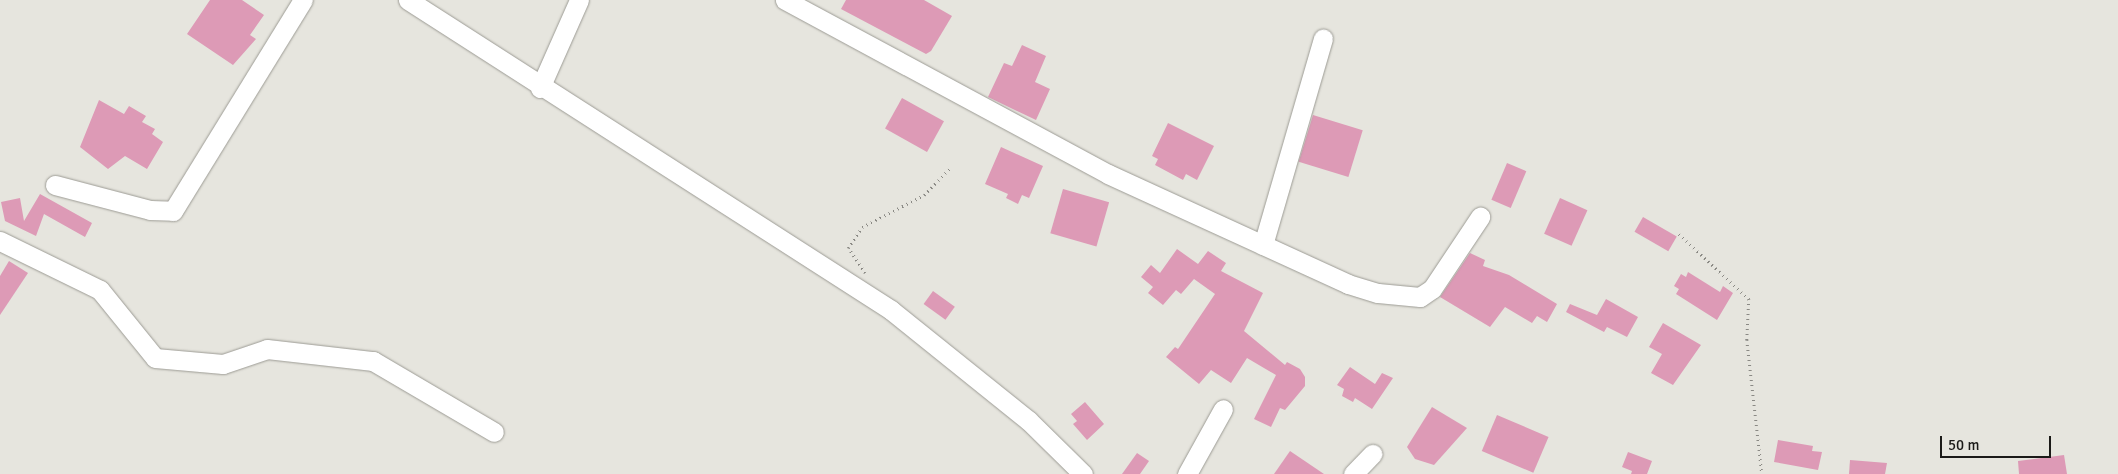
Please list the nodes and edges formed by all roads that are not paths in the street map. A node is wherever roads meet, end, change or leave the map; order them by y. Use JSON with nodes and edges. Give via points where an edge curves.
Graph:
{"nodes":[{"id":1,"x":303,"y":0,"type":"edge"},
{"id":2,"x":408,"y":0,"type":"edge"},
{"id":3,"x":579,"y":0,"type":"edge"},
{"id":4,"x":785,"y":0,"type":"edge"},
{"id":5,"x":1323,"y":39,"type":"dead end"},
{"id":6,"x":540,"y":88,"type":"junction"},
{"id":7,"x":55,"y":185,"type":"dead end"},
{"id":8,"x":1480,"y":217,"type":"dead end"},
{"id":9,"x":0,"y":240,"type":"edge"},
{"id":10,"x":1262,"y":245,"type":"junction"},
{"id":11,"x":1223,"y":409,"type":"dead end"},
{"id":12,"x":494,"y":432,"type":"dead end"},
{"id":13,"x":1372,"y":454,"type":"dead end"},
{"id":14,"x":1084,"y":474,"type":"edge"},
{"id":15,"x":1187,"y":474,"type":"edge"},
{"id":16,"x":1353,"y":474,"type":"edge"}],
"edges":[{"from":1,"to":7,"type":"street","via":[[173,211],[166,213]]},
{"from":2,"to":6,"type":"street"},
{"from":3,"to":6,"type":"street"},
{"from":4,"to":10,"type":"street","via":[[1108,174]]},
{"from":5,"to":10,"type":"street"},
{"from":6,"to":14,"type":"street","via":[[891,310],[1028,420]]},
{"from":8,"to":10,"type":"street","via":[[1432,289],[1420,297],[1378,293],[1348,284]]},
{"from":9,"to":12,"type":"street","via":[[100,290],[155,358],[223,364],[267,349],[373,362]]},
{"from":11,"to":15,"type":"street"},
{"from":13,"to":16,"type":"street"}]}
